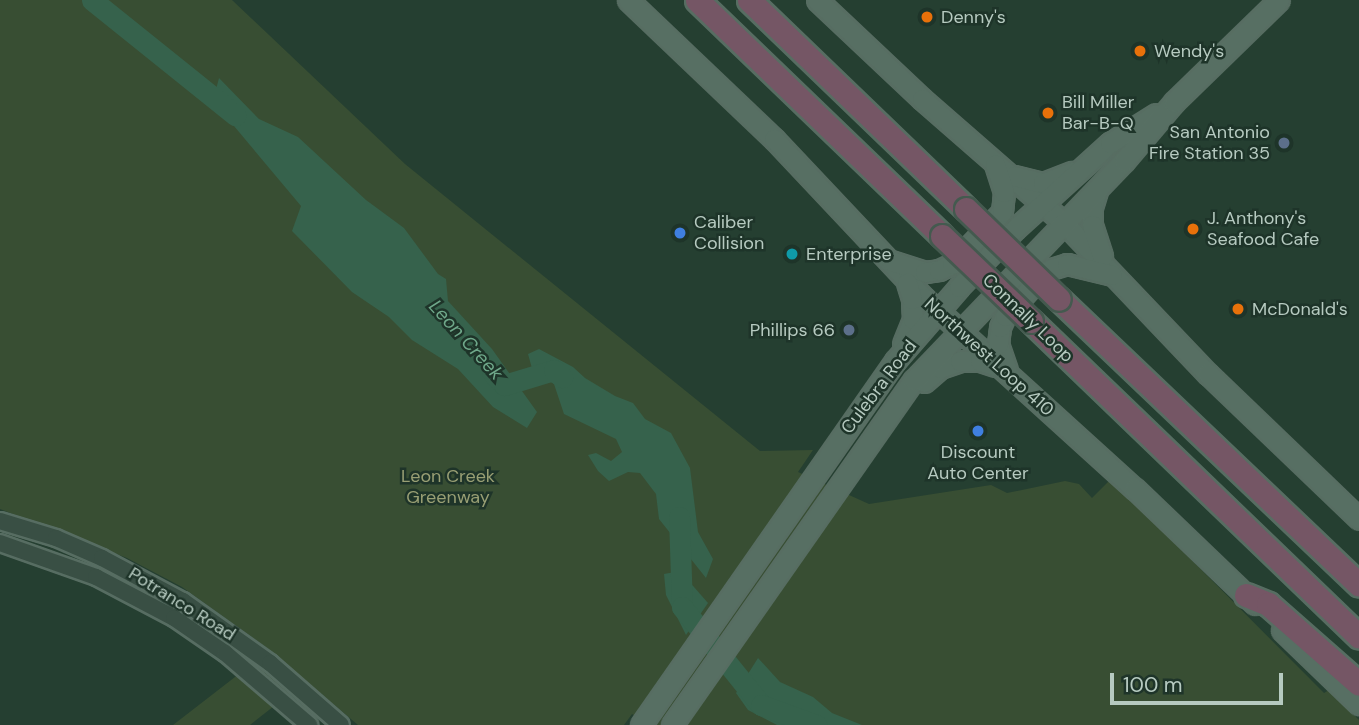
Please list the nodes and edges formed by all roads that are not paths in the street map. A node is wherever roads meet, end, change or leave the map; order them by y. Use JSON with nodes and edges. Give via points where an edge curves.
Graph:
{"nodes":[{"id":1,"x":628,"y":0,"type":"edge"},
{"id":2,"x":697,"y":0,"type":"edge"},
{"id":3,"x":817,"y":0,"type":"edge"},
{"id":4,"x":1279,"y":0,"type":"edge"},
{"id":5,"x":755,"y":4,"type":"edge"},
{"id":6,"x":1174,"y":102,"type":"junction"},
{"id":7,"x":1090,"y":159,"type":"junction"},
{"id":8,"x":1000,"y":167,"type":"junction"},
{"id":9,"x":1100,"y":186,"type":"junction"},
{"id":10,"x":1043,"y":204,"type":"junction"},
{"id":11,"x":1064,"y":223,"type":"junction"},
{"id":12,"x":887,"y":259,"type":"junction"},
{"id":13,"x":1116,"y":277,"type":"junction"},
{"id":14,"x":907,"y":282,"type":"junction"},
{"id":15,"x":938,"y":311,"type":"junction"},
{"id":16,"x":959,"y":331,"type":"junction"},
{"id":17,"x":895,"y":361,"type":"junction"},
{"id":18,"x":1011,"y":377,"type":"junction"},
{"id":19,"x":892,"y":410,"type":"junction"},
{"id":20,"x":1359,"y":519,"type":"edge"},
{"id":21,"x":0,"y":521,"type":"edge"},
{"id":22,"x":33,"y":531,"type":"junction"},
{"id":23,"x":0,"y":543,"type":"edge"},
{"id":24,"x":26,"y":550,"type":"junction"},
{"id":25,"x":1359,"y":585,"type":"edge"},
{"id":26,"x":1246,"y":595,"type":"junction"},
{"id":27,"x":1359,"y":636,"type":"edge"},
{"id":28,"x":237,"y":637,"type":"junction"},
{"id":29,"x":226,"y":653,"type":"junction"},
{"id":30,"x":1359,"y":684,"type":"edge"},
{"id":31,"x":1359,"y":704,"type":"edge"},
{"id":32,"x":309,"y":725,"type":"edge"},
{"id":33,"x":341,"y":725,"type":"edge"},
{"id":34,"x":642,"y":725,"type":"edge"},
{"id":35,"x":672,"y":725,"type":"edge"}],
"edges":[{"from":1,"to":12,"type":"main road","name":"Northwest Loop 410","via":[[743,109]]},
{"from":2,"to":27,"type":"highway","name":"Connally Loop","bridge":true},
{"from":3,"to":8,"type":"main road"},
{"from":4,"to":6,"type":"main road","name":"Culebra Road"},
{"from":5,"to":25,"type":"highway","name":"Connally Loop","bridge":true},
{"from":6,"to":7,"type":"main road","name":"Culebra Road"},
{"from":6,"to":9,"type":"main road","name":"Culebra Road"},
{"from":7,"to":8,"type":"main road","via":[[1048,182],[1023,180]]},
{"from":7,"to":10,"type":"main road","name":"Culebra Road"},
{"from":8,"to":10,"type":"main road"},
{"from":8,"to":12,"type":"main road","via":[[1002,212],[951,264],[925,272]]},
{"from":9,"to":11,"type":"main road","name":"Culebra Road"},
{"from":9,"to":13,"type":"main road","via":[[1092,207],[1093,231]]},
{"from":10,"to":11,"type":"main road"},
{"from":10,"to":15,"type":"main road","name":"Culebra Road"},
{"from":11,"to":13,"type":"main road"},
{"from":11,"to":16,"type":"main road","name":"Culebra Road"},
{"from":12,"to":14,"type":"main road","name":"Northwest Loop 410"},
{"from":13,"to":18,"type":"main road","via":[[1067,264],[1040,277],[1000,327],[999,351]]},
{"from":13,"to":20,"type":"main road","via":[[1216,382]]},
{"from":14,"to":15,"type":"main road","name":"Northwest Loop 410"},
{"from":14,"to":17,"type":"main road","via":[[912,319]]},
{"from":15,"to":16,"type":"main road","name":"Northwest Loop 410"},
{"from":15,"to":17,"type":"main road","name":"Culebra Road"},
{"from":16,"to":18,"type":"main road","name":"Northwest Loop 410"},
{"from":16,"to":19,"type":"main road","name":"Culebra Road"},
{"from":17,"to":34,"type":"main road","name":"Culebra Road"},
{"from":18,"to":19,"type":"main road","via":[[980,361],[951,363]]},
{"from":18,"to":26,"type":"main road","name":"Northwest Loop 410"},
{"from":19,"to":35,"type":"main road","name":"Culebra Road"},
{"from":21,"to":22,"type":"street","name":"Potranco Road"},
{"from":22,"to":24,"type":"street"},
{"from":22,"to":28,"type":"street","name":"Potranco Road","via":[[139,575]]},
{"from":23,"to":24,"type":"street","name":"Potranco Road"},
{"from":24,"to":29,"type":"street","name":"Potranco Road","via":[[123,590]]},
{"from":26,"to":30,"type":"highway","via":[[1268,604]]},
{"from":26,"to":31,"type":"main road","name":"Northwest Loop 410"},
{"from":28,"to":29,"type":"street"},
{"from":28,"to":33,"type":"street","name":"Potranco Road"},
{"from":29,"to":32,"type":"street","name":"Potranco Road"}]}
